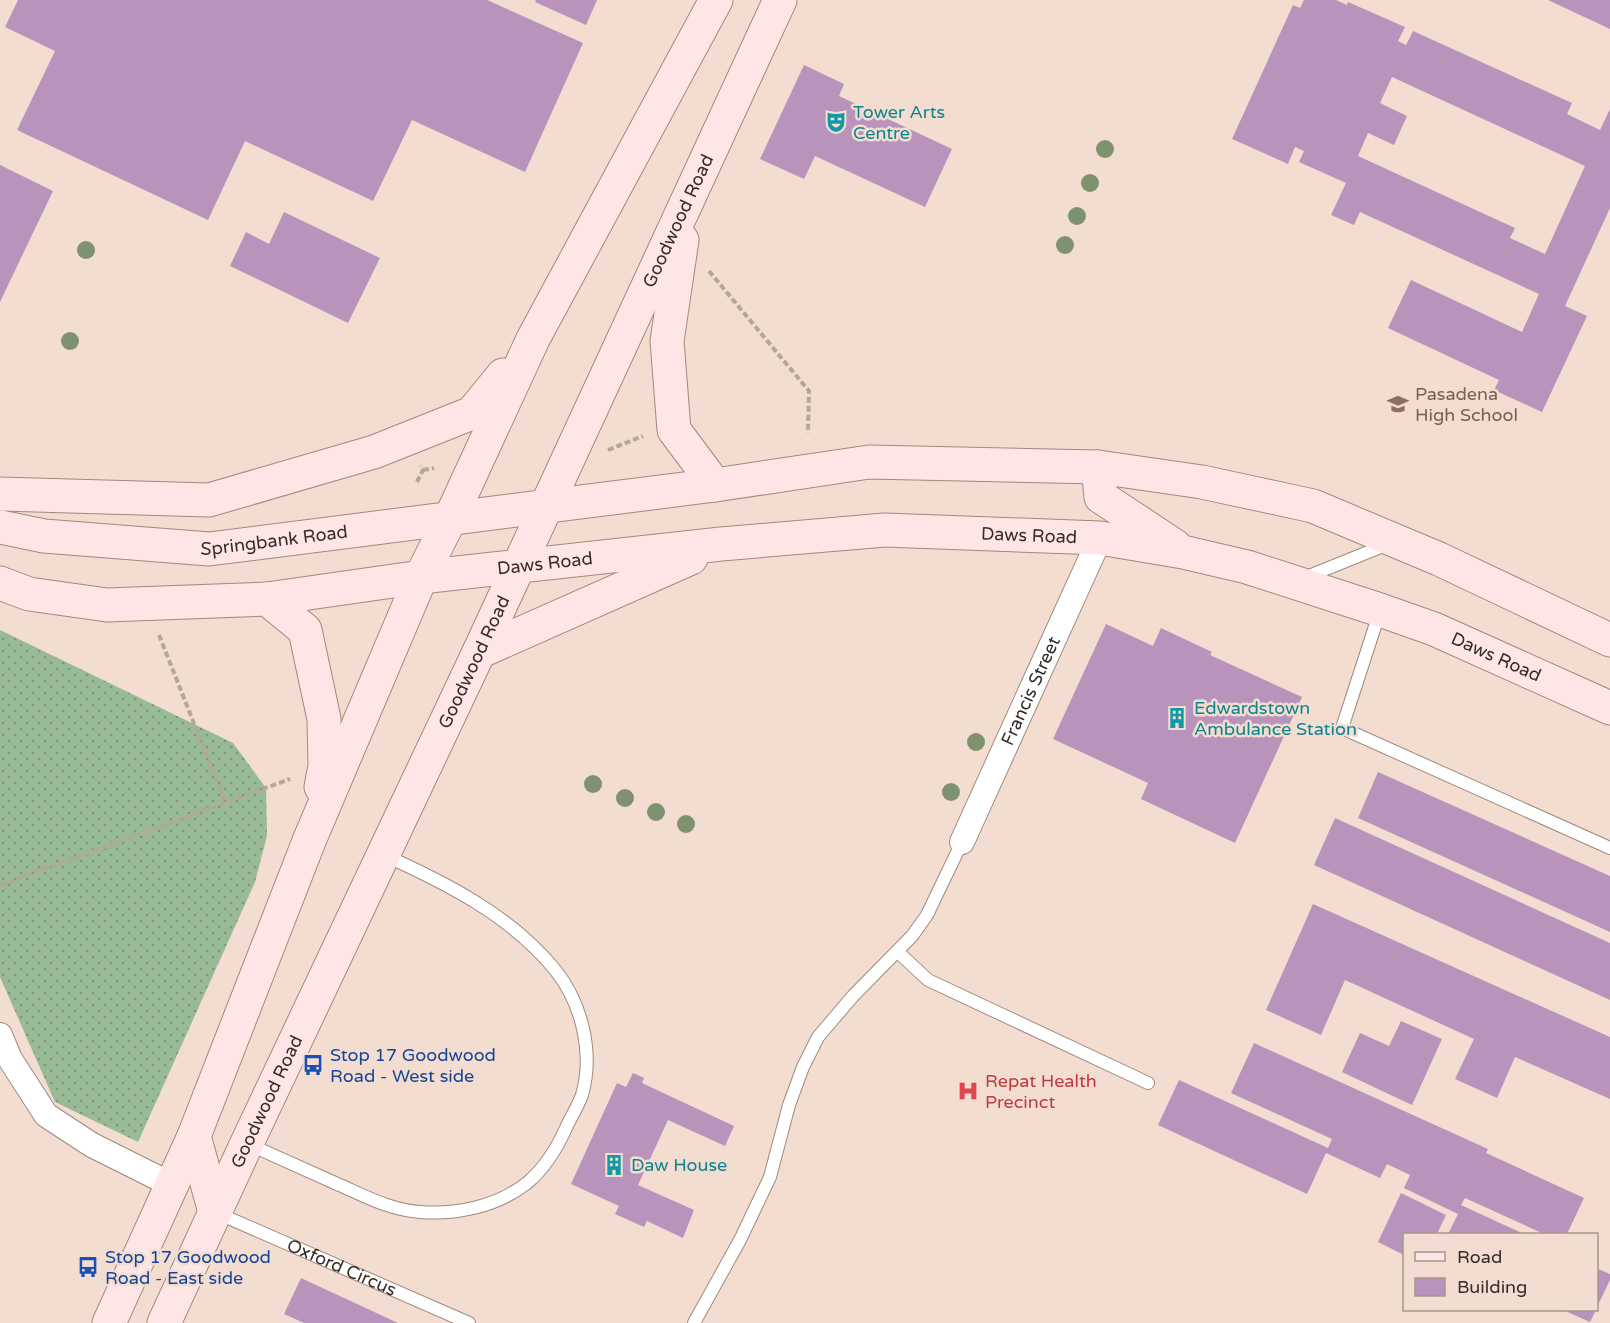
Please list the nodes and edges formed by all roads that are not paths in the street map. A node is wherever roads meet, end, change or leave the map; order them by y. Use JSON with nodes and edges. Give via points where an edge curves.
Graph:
{"nodes":[{"id":1,"x":716,"y":0,"type":"edge"},
{"id":2,"x":780,"y":0,"type":"edge"},
{"id":3,"x":689,"y":201,"type":"junction"},
{"id":4,"x":533,"y":339,"type":"junction"},
{"id":5,"x":1098,"y":467,"type":"junction"},
{"id":6,"x":714,"y":485,"type":"junction"},
{"id":7,"x":0,"y":494,"type":"edge"},
{"id":8,"x":546,"y":505,"type":"junction"},
{"id":9,"x":450,"y":517,"type":"junction"},
{"id":10,"x":0,"y":527,"type":"edge"},
{"id":11,"x":1100,"y":538,"type":"junction"},
{"id":12,"x":1396,"y":541,"type":"junction"},
{"id":13,"x":721,"y":544,"type":"junction"},
{"id":14,"x":1184,"y":552,"type":"junction"},
{"id":15,"x":518,"y":567,"type":"junction"},
{"id":16,"x":421,"y":577,"type":"junction"},
{"id":17,"x":1295,"y":582,"type":"junction"},
{"id":18,"x":0,"y":583,"type":"edge"},
{"id":19,"x":267,"y":599,"type":"junction"},
{"id":20,"x":1380,"y":610,"type":"junction"},
{"id":21,"x":1596,"y":633,"type":"edge"},
{"id":22,"x":1610,"y":647,"type":"edge"},
{"id":23,"x":479,"y":652,"type":"junction"},
{"id":24,"x":1610,"y":708,"type":"edge"},
{"id":25,"x":309,"y":841,"type":"junction"},
{"id":26,"x":962,"y":842,"type":"joint"},
{"id":27,"x":1610,"y":848,"type":"edge"},
{"id":28,"x":384,"y":855,"type":"junction"},
{"id":29,"x":898,"y":952,"type":"junction"},
{"id":30,"x":0,"y":1035,"type":"edge"},
{"id":31,"x":1148,"y":1083,"type":"dead end"},
{"id":32,"x":194,"y":1136,"type":"junction"},
{"id":33,"x":247,"y":1143,"type":"junction"},
{"id":34,"x":172,"y":1185,"type":"junction"},
{"id":35,"x":215,"y":1212,"type":"junction"},
{"id":36,"x":147,"y":1240,"type":"junction"},
{"id":37,"x":109,"y":1323,"type":"edge"},
{"id":38,"x":164,"y":1323,"type":"edge"},
{"id":39,"x":469,"y":1323,"type":"edge"},
{"id":40,"x":694,"y":1323,"type":"edge"}],
"edges":[{"from":1,"to":4,"type":"main road"},
{"from":2,"to":3,"type":"main road","name":"Goodwood Road"},
{"from":3,"to":6,"type":"main road","via":[[667,340],[674,430]]},
{"from":3,"to":8,"type":"main road","name":"Goodwood Road"},
{"from":4,"to":7,"type":"main road","via":[[472,413],[374,452],[209,500]]},
{"from":4,"to":9,"type":"main road"},
{"from":5,"to":6,"type":"main road","via":[[869,462]]},
{"from":5,"to":12,"type":"main road","via":[[1202,482],[1313,506]]},
{"from":5,"to":14,"type":"main road","via":[[1101,497]]},
{"from":6,"to":8,"type":"main road"},
{"from":8,"to":9,"type":"main road","name":"Springbank Road"},
{"from":8,"to":15,"type":"main road","name":"Goodwood Road"},
{"from":9,"to":10,"type":"main road","name":"Springbank Road","via":[[210,549],[44,536]]},
{"from":9,"to":16,"type":"main road"},
{"from":11,"to":13,"type":"main road","name":"Daws Road","via":[[885,530]]},
{"from":11,"to":14,"type":"main road","name":"Daws Road"},
{"from":11,"to":26,"type":"street","name":"Francis Street"},
{"from":12,"to":17,"type":"lane"},
{"from":12,"to":21,"type":"main road"},
{"from":13,"to":15,"type":"main road","name":"Daws Road"},
{"from":13,"to":23,"type":"main road"},
{"from":14,"to":17,"type":"main road","name":"Daws Road"},
{"from":15,"to":16,"type":"main road","name":"Daws Road"},
{"from":15,"to":23,"type":"main road","name":"Goodwood Road"},
{"from":16,"to":19,"type":"main road"},
{"from":16,"to":25,"type":"main road"},
{"from":17,"to":20,"type":"main road","name":"Daws Road"},
{"from":18,"to":19,"type":"main road","via":[[28,594],[107,605]]},
{"from":19,"to":25,"type":"main road","via":[[305,630],[324,719],[325,766]]},
{"from":20,"to":24,"type":"main road","name":"Daws Road","via":[[1434,628]]},
{"from":20,"to":27,"type":"lane","via":[[1342,728]]},
{"from":21,"to":22,"type":"main road"},
{"from":23,"to":28,"type":"main road","name":"Goodwood Road"},
{"from":25,"to":32,"type":"main road"},
{"from":26,"to":29,"type":"lane","via":[[927,915]]},
{"from":28,"to":33,"type":"main road","name":"Goodwood Road"},
{"from":28,"to":33,"type":"lane","via":[[446,884],[522,936],[556,971],[575,1002],[584,1033],[587,1067],[581,1096],[558,1145],[542,1168],[503,1198],[449,1212],[420,1212],[389,1207]]},
{"from":29,"to":31,"type":"lane","via":[[928,980]]},
{"from":29,"to":40,"type":"lane","via":[[818,1037],[789,1105],[770,1177]]},
{"from":30,"to":34,"type":"street","via":[[10,1059],[46,1114],[92,1145]]},
{"from":32,"to":34,"type":"main road"},
{"from":32,"to":35,"type":"main road"},
{"from":33,"to":35,"type":"main road","name":"Goodwood Road"},
{"from":34,"to":36,"type":"main road"},
{"from":35,"to":36,"type":"main road"},
{"from":35,"to":38,"type":"main road","name":"Goodwood Road"},
{"from":35,"to":39,"type":"lane","name":"Oxford Circus"},
{"from":36,"to":37,"type":"main road"}]}
